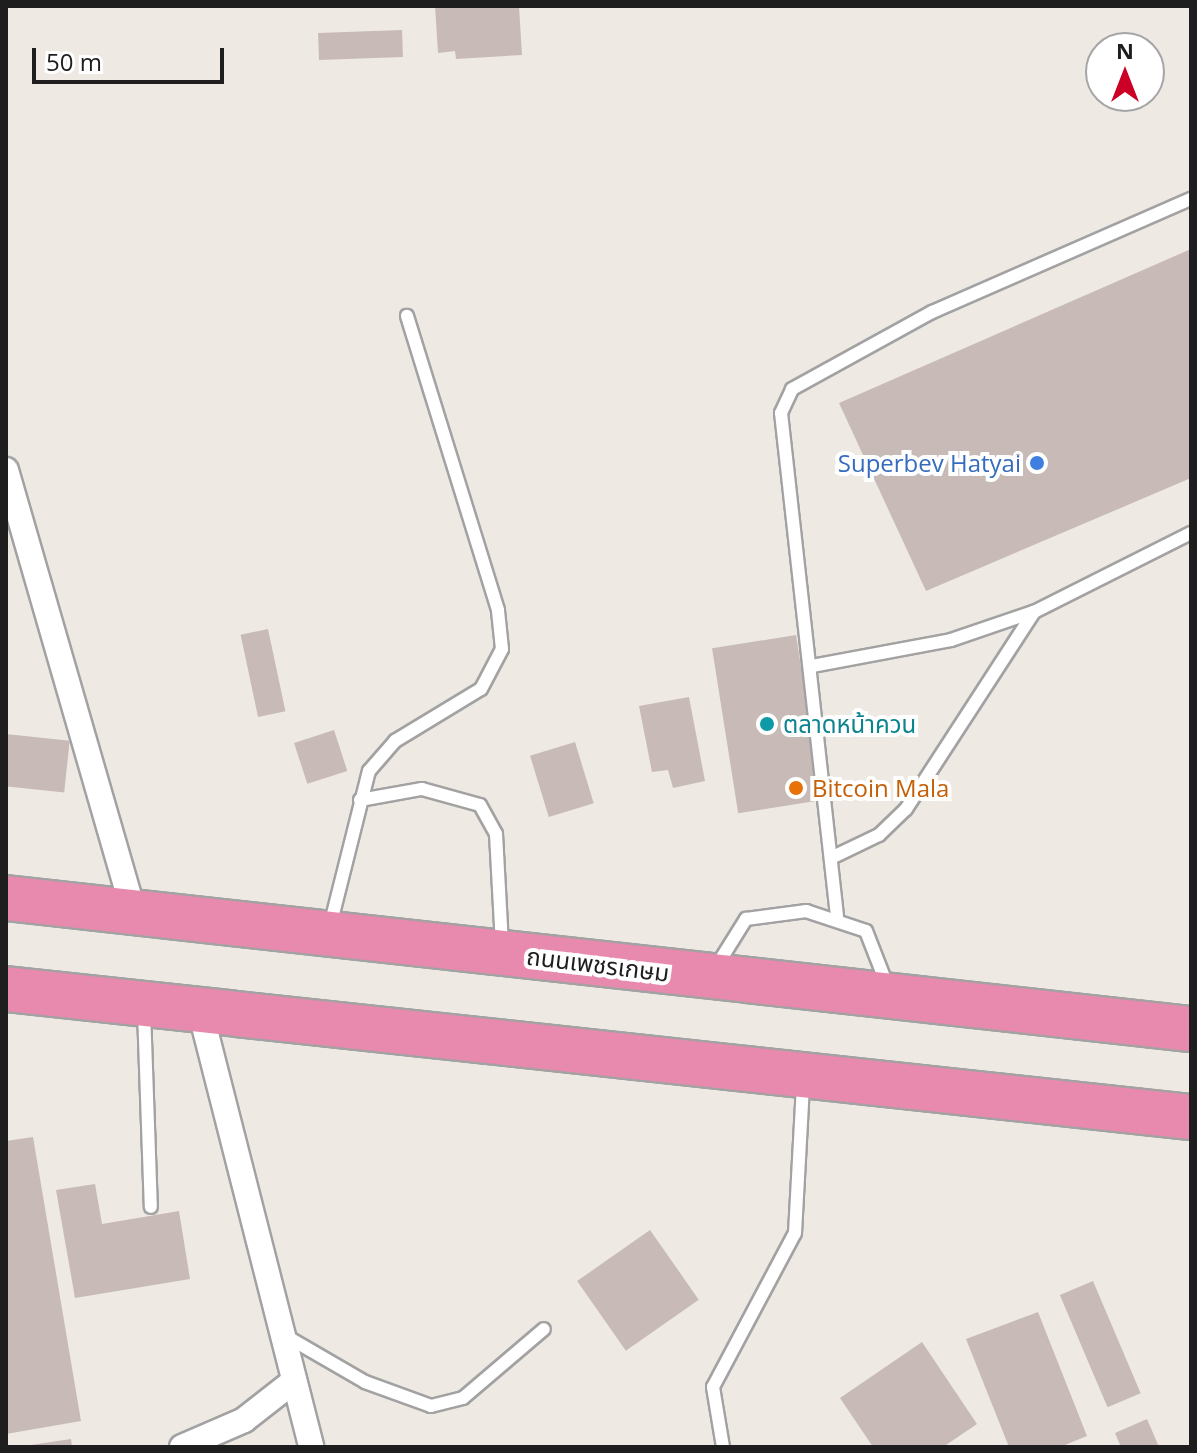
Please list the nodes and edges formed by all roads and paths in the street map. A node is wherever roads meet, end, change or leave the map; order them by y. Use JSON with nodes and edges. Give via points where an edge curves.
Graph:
{"nodes":[{"id":1,"x":1191,"y":199,"type":"edge"},
{"id":2,"x":407,"y":316,"type":"dead end"},
{"id":3,"x":6,"y":470,"type":"edge"},
{"id":4,"x":1191,"y":533,"type":"edge"},
{"id":5,"x":1034,"y":612,"type":"junction"},
{"id":6,"x":812,"y":666,"type":"junction"},
{"id":7,"x":360,"y":800,"type":"junction"},
{"id":8,"x":833,"y":857,"type":"junction"},
{"id":9,"x":6,"y":898,"type":"edge"},
{"id":10,"x":134,"y":913,"type":"junction"},
{"id":11,"x":837,"y":916,"type":"junction"},
{"id":12,"x":328,"y":933,"type":"junction"},
{"id":13,"x":502,"y":953,"type":"junction"},
{"id":14,"x":711,"y":977,"type":"junction"},
{"id":15,"x":6,"y":989,"type":"edge"},
{"id":16,"x":891,"y":998,"type":"junction"},
{"id":17,"x":144,"y":1004,"type":"junction"},
{"id":18,"x":200,"y":1010,"type":"junction"},
{"id":19,"x":1191,"y":1029,"type":"edge"},
{"id":20,"x":803,"y":1075,"type":"junction"},
{"id":21,"x":1191,"y":1117,"type":"edge"},
{"id":22,"x":151,"y":1207,"type":"dead end"},
{"id":23,"x":544,"y":1329,"type":"dead end"},
{"id":24,"x":278,"y":1331,"type":"junction"},
{"id":25,"x":290,"y":1384,"type":"junction"},
{"id":26,"x":182,"y":1447,"type":"edge"},
{"id":27,"x":311,"y":1447,"type":"edge"},
{"id":28,"x":723,"y":1447,"type":"edge"}],
"edges":[{"from":1,"to":6,"type":"lane","via":[[932,312],[792,389],[781,413]]},
{"from":2,"to":7,"type":"lane","via":[[498,610],[502,649],[494,673],[466,703],[380,754]]},
{"from":3,"to":10,"type":"street"},
{"from":4,"to":5,"type":"lane"},
{"from":5,"to":6,"type":"lane","via":[[951,640]]},
{"from":5,"to":8,"type":"lane","via":[[906,809],[879,835]]},
{"from":6,"to":8,"type":"lane"},
{"from":7,"to":12,"type":"lane"},
{"from":7,"to":13,"type":"lane","via":[[422,789],[480,805],[496,834]]},
{"from":8,"to":11,"type":"lane"},
{"from":9,"to":10,"type":"highway","name":"ถนนเพชรเกษม"},
{"from":10,"to":12,"type":"highway","name":"ถนนเพชรเกษม"},
{"from":11,"to":14,"type":"lane","via":[[773,912],[746,919]]},
{"from":11,"to":16,"type":"lane","via":[[866,931]]},
{"from":12,"to":13,"type":"highway","name":"ถนนเพชรเกษม"},
{"from":13,"to":14,"type":"highway","name":"ถนนเพชรเกษม"},
{"from":14,"to":16,"type":"highway","name":"ถนนเพชรเกษม"},
{"from":15,"to":17,"type":"highway"},
{"from":16,"to":19,"type":"highway","name":"ถนนเพชรเกษม"},
{"from":17,"to":18,"type":"highway"},
{"from":17,"to":22,"type":"lane"},
{"from":18,"to":20,"type":"highway"},
{"from":18,"to":24,"type":"street"},
{"from":20,"to":21,"type":"highway"},
{"from":20,"to":28,"type":"lane","via":[[795,1233],[713,1387]]},
{"from":23,"to":24,"type":"lane","via":[[463,1398],[431,1406],[365,1382]]},
{"from":24,"to":25,"type":"street"},
{"from":25,"to":26,"type":"street","via":[[244,1420]]},
{"from":25,"to":27,"type":"street"}]}
